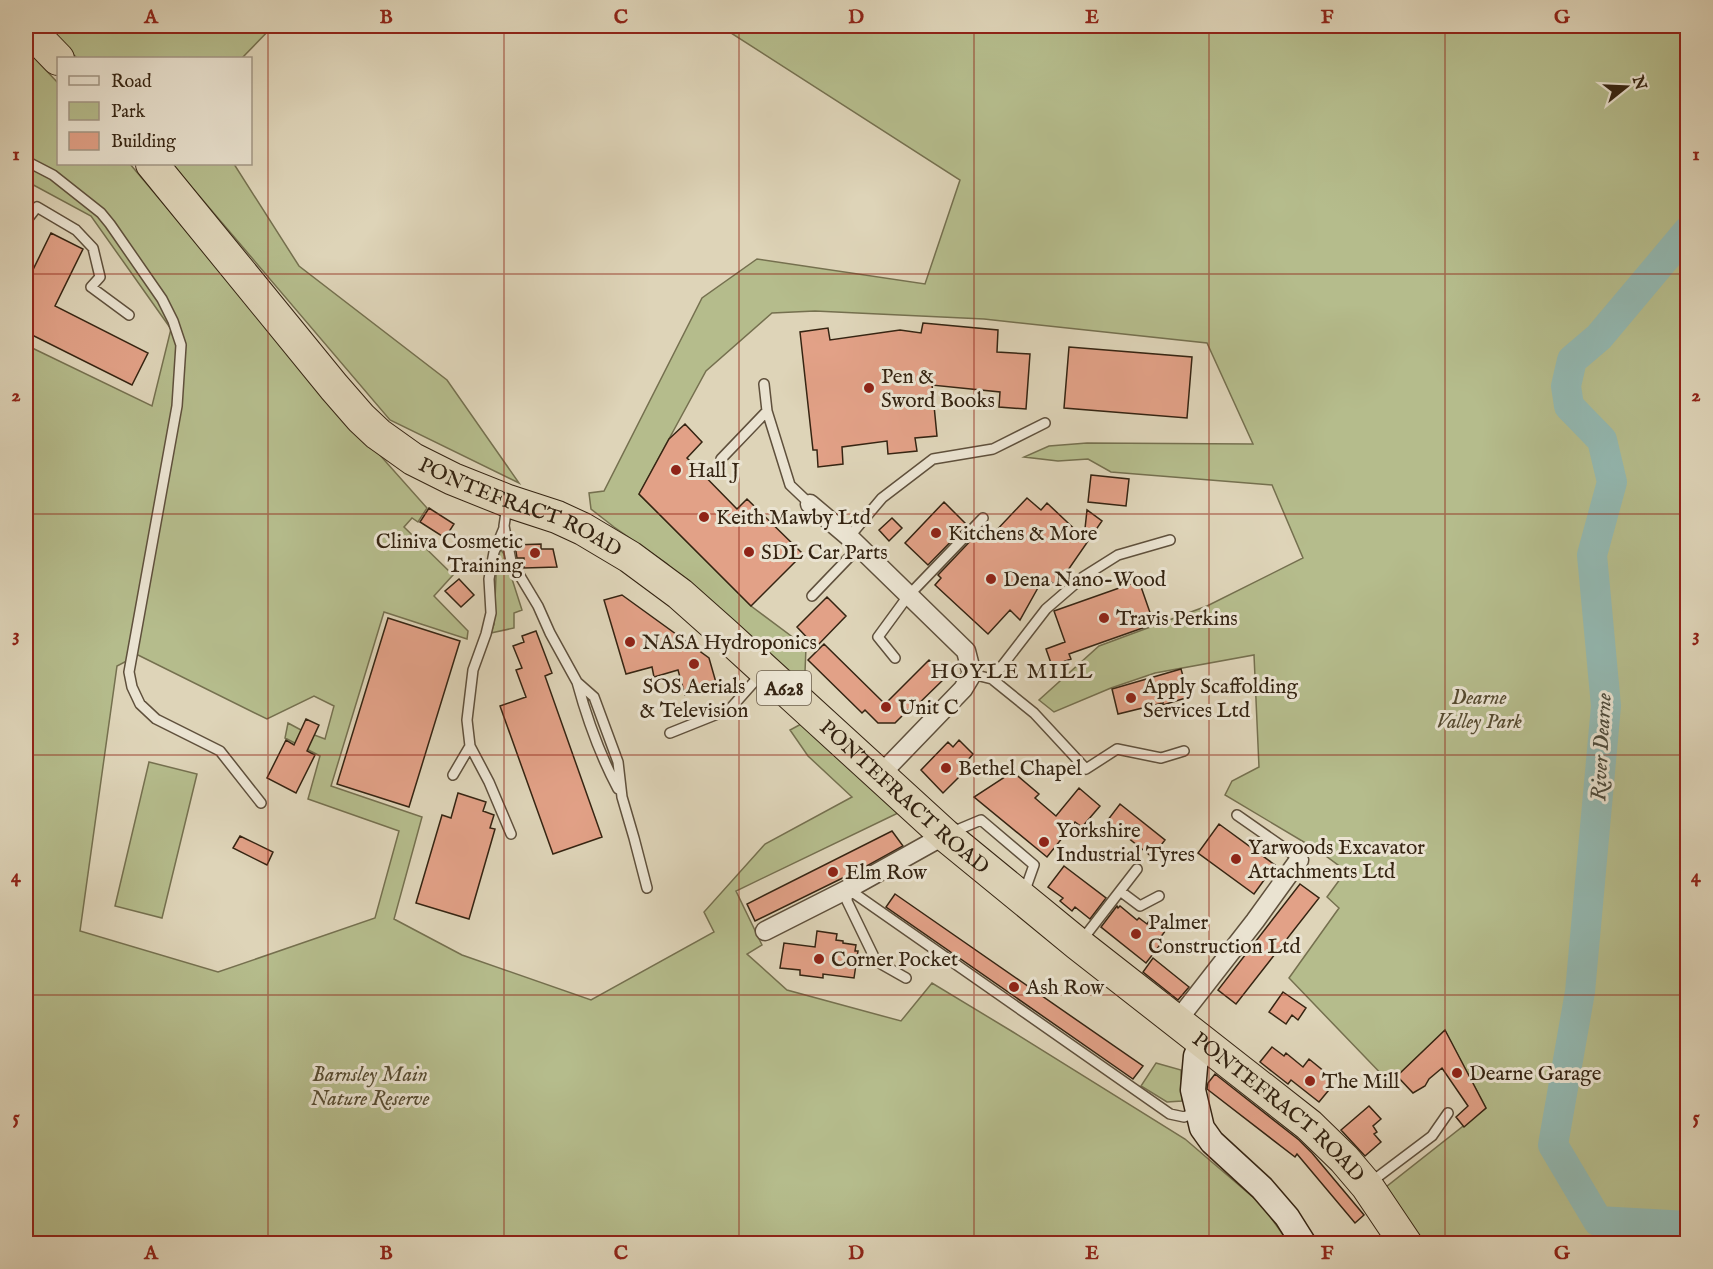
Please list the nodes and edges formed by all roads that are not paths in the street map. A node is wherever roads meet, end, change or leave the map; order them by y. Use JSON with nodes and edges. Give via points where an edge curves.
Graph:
{"nodes":[{"id":1,"x":26,"y":26,"type":"edge"},
{"id":2,"x":57,"y":58,"type":"edge"},
{"id":3,"x":26,"y":161,"type":"edge"},
{"id":4,"x":153,"y":165,"type":"edge"},
{"id":5,"x":26,"y":221,"type":"edge"},
{"id":6,"x":129,"y":315,"type":"dead end"},
{"id":7,"x":764,"y":384,"type":"dead end"},
{"id":8,"x":767,"y":411,"type":"junction"},
{"id":9,"x":1045,"y":423,"type":"dead end"},
{"id":10,"x":720,"y":459,"type":"dead end"},
{"id":11,"x":810,"y":504,"type":"joint"},
{"id":12,"x":506,"y":513,"type":"junction"},
{"id":13,"x":982,"y":518,"type":"dead end"},
{"id":14,"x":1170,"y":540,"type":"dead end"},
{"id":15,"x":854,"y":542,"type":"junction"},
{"id":16,"x":812,"y":596,"type":"dead end"},
{"id":17,"x":908,"y":596,"type":"junction"},
{"id":18,"x":895,"y":658,"type":"dead end"},
{"id":19,"x":764,"y":670,"type":"junction"},
{"id":20,"x":972,"y":674,"type":"junction"},
{"id":21,"x":992,"y":679,"type":"junction"},
{"id":22,"x":670,"y":733,"type":"dead end"},
{"id":23,"x":470,"y":746,"type":"junction"},
{"id":24,"x":1184,"y":751,"type":"dead end"},
{"id":25,"x":453,"y":775,"type":"dead end"},
{"id":26,"x":879,"y":775,"type":"junction"},
{"id":27,"x":261,"y":804,"type":"dead end"},
{"id":28,"x":1237,"y":815,"type":"dead end"},
{"id":29,"x":511,"y":834,"type":"dead end"},
{"id":30,"x":945,"y":836,"type":"junction"},
{"id":31,"x":1299,"y":860,"type":"joint"},
{"id":32,"x":1137,"y":869,"type":"dead end"},
{"id":33,"x":647,"y":888,"type":"dead end"},
{"id":34,"x":848,"y":889,"type":"junction"},
{"id":35,"x":1120,"y":891,"type":"junction"},
{"id":36,"x":1160,"y":896,"type":"dead end"},
{"id":37,"x":765,"y":931,"type":"dead end"},
{"id":38,"x":1078,"y":944,"type":"junction"},
{"id":39,"x":906,"y":978,"type":"dead end"},
{"id":40,"x":1177,"y":1021,"type":"junction"},
{"id":41,"x":1203,"y":1041,"type":"junction"},
{"id":42,"x":1197,"y":1111,"type":"junction"},
{"id":43,"x":1448,"y":1113,"type":"dead end"},
{"id":44,"x":1367,"y":1186,"type":"junction"},
{"id":45,"x":1304,"y":1244,"type":"edge"},
{"id":46,"x":1406,"y":1244,"type":"edge"}],
"edges":[{"from":1,"to":2,"type":"highway"},
{"from":3,"to":27,"type":"lane","via":[[53,175],[101,213],[162,299],[178,332],[181,345],[177,406],[129,672],[140,704],[156,719],[220,751]]},
{"from":4,"to":12,"type":"highway","name":"PONTEFRACT ROAD","number":"A628","via":[[361,418],[413,459]]},
{"from":5,"to":6,"type":"lane","via":[[37,207],[76,230],[93,248],[100,278],[91,287]]},
{"from":7,"to":8,"type":"lane"},
{"from":8,"to":10,"type":"lane"},
{"from":8,"to":11,"type":"lane","via":[[790,484]]},
{"from":9,"to":15,"type":"lane","via":[[993,449],[933,459],[882,498]]},
{"from":11,"to":15,"type":"street"},
{"from":12,"to":19,"type":"highway","name":"PONTEFRACT ROAD","number":"A628","via":[[557,517],[630,557],[680,594]]},
{"from":12,"to":23,"type":"lane","via":[[489,579],[491,613],[473,670],[467,720]]},
{"from":12,"to":33,"type":"lane","via":[[511,561],[577,682],[594,697],[618,762],[622,797]]},
{"from":13,"to":17,"type":"lane"},
{"from":14,"to":21,"type":"lane","via":[[1118,555],[1083,577],[1046,609]]},
{"from":15,"to":16,"type":"lane"},
{"from":15,"to":17,"type":"street"},
{"from":17,"to":18,"type":"lane","via":[[878,637]]},
{"from":17,"to":20,"type":"street","via":[[966,651]]},
{"from":19,"to":22,"type":"lane","via":[[730,709]]},
{"from":19,"to":26,"type":"highway","name":"PONTEFRACT ROAD","number":"A628"},
{"from":20,"to":21,"type":"lane"},
{"from":20,"to":26,"type":"street"},
{"from":21,"to":24,"type":"lane","via":[[1036,715],[1086,769],[1117,749],[1161,758]]},
{"from":23,"to":25,"type":"lane"},
{"from":23,"to":29,"type":"lane"},
{"from":26,"to":30,"type":"highway","name":"PONTEFRACT ROAD","number":"A628"},
{"from":28,"to":31,"type":"lane"},
{"from":30,"to":34,"type":"street"},
{"from":30,"to":38,"type":"highway","name":"PONTEFRACT ROAD","number":"A628"},
{"from":31,"to":40,"type":"street"},
{"from":32,"to":35,"type":"lane"},
{"from":34,"to":37,"type":"street"},
{"from":34,"to":39,"type":"lane","via":[[848,901],[876,961]]},
{"from":34,"to":42,"type":"lane","via":[[1170,1114],[1184,1117]]},
{"from":35,"to":36,"type":"lane","via":[[1140,906]]},
{"from":35,"to":38,"type":"lane"},
{"from":38,"to":40,"type":"highway","name":"PONTEFRACT ROAD","number":"A628"},
{"from":40,"to":41,"type":"highway","name":"PONTEFRACT ROAD","number":"A628"},
{"from":41,"to":42,"type":"street","via":[[1194,1071]]},
{"from":41,"to":44,"type":"highway","name":"PONTEFRACT ROAD","number":"A628","via":[[1311,1122]]},
{"from":42,"to":45,"type":"street","via":[[1212,1142],[1262,1188]]},
{"from":43,"to":44,"type":"lane","via":[[1432,1136]]},
{"from":44,"to":46,"type":"highway","name":"PONTEFRACT ROAD","number":"A628"}]}
